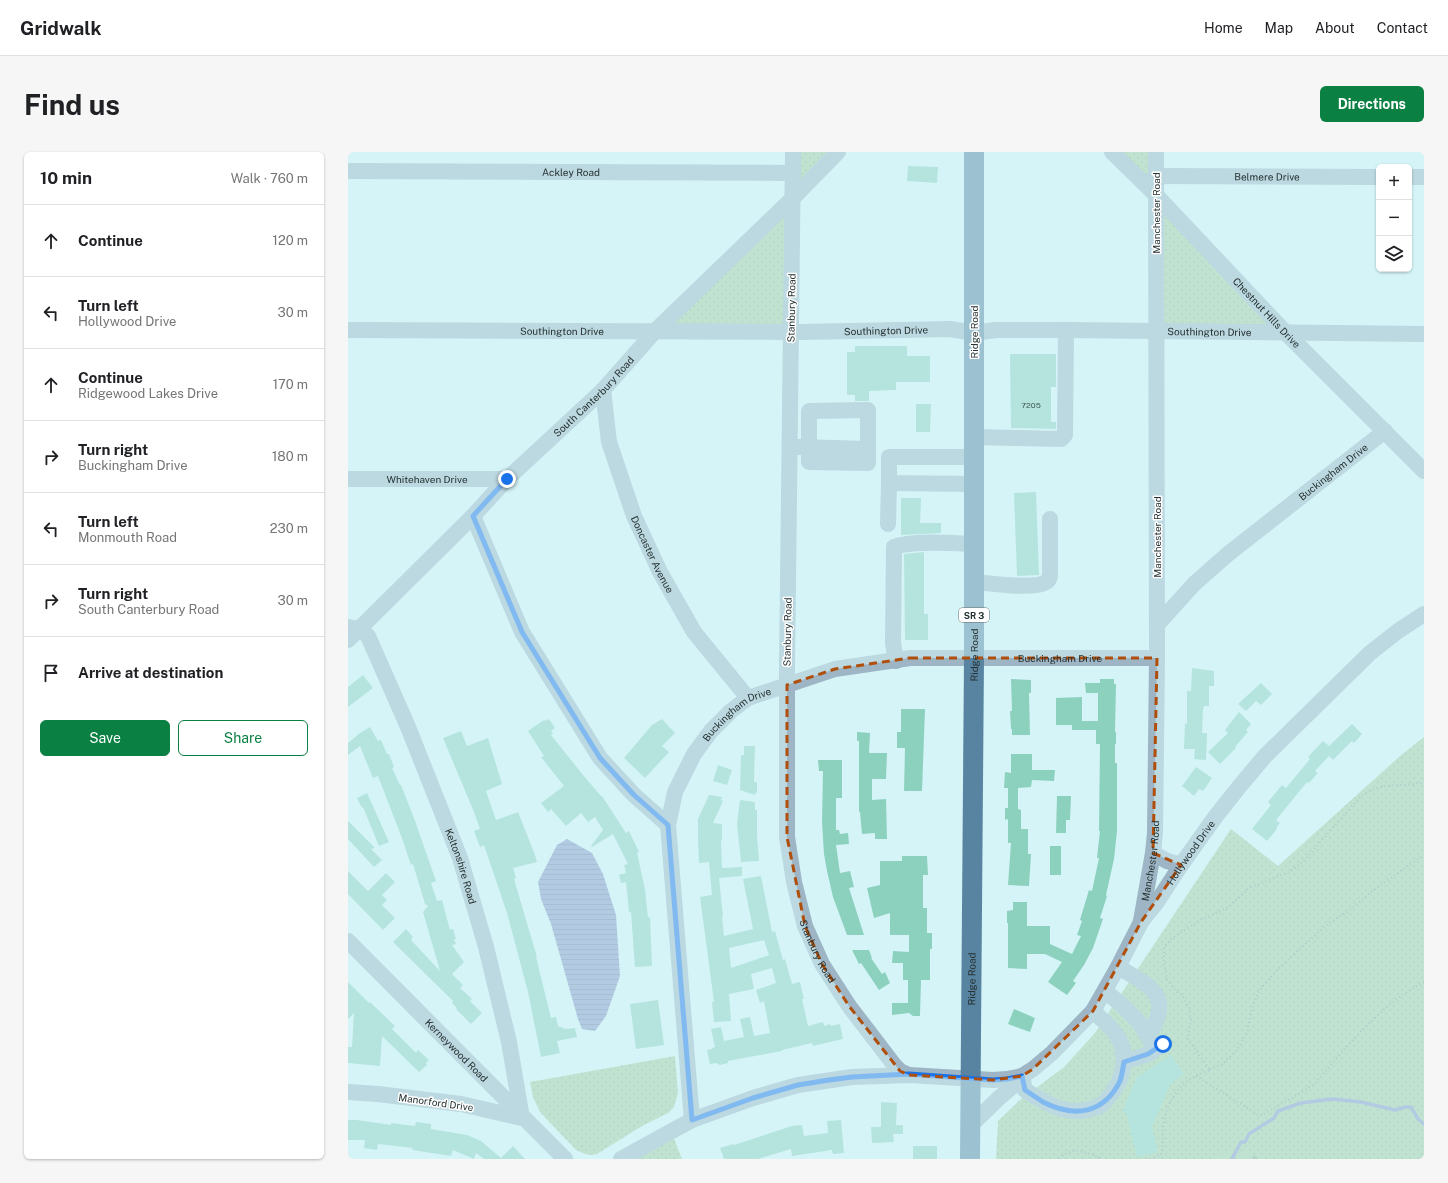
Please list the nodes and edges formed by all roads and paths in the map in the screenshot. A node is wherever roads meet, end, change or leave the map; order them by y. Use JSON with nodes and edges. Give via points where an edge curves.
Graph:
{"nodes":[{"id":1,"x":793,"y":152,"type":"edge"},
{"id":2,"x":838,"y":152,"type":"edge"},
{"id":3,"x":974,"y":152,"type":"edge"},
{"id":4,"x":1112,"y":152,"type":"edge"},
{"id":5,"x":1156,"y":152,"type":"edge"},
{"id":6,"x":348,"y":171,"type":"edge"},
{"id":7,"x":793,"y":173,"type":"junction"},
{"id":8,"x":1156,"y":176,"type":"junction"},
{"id":9,"x":1376,"y":177,"type":"edge"},
{"id":10,"x":1412,"y":177,"type":"edge"},
{"id":11,"x":1424,"y":177,"type":"edge"},
{"id":12,"x":1156,"y":194,"type":"junction"},
{"id":13,"x":793,"y":198,"type":"junction"},
{"id":14,"x":348,"y":330,"type":"edge"},
{"id":15,"x":656,"y":330,"type":"junction"},
{"id":16,"x":1066,"y":330,"type":"junction"},
{"id":17,"x":1157,"y":330,"type":"junction"},
{"id":18,"x":790,"y":332,"type":"junction"},
{"id":19,"x":974,"y":333,"type":"junction"},
{"id":20,"x":1286,"y":333,"type":"junction"},
{"id":21,"x":1424,"y":334,"type":"edge"},
{"id":22,"x":603,"y":390,"type":"junction"},
{"id":23,"x":1385,"y":431,"type":"junction"},
{"id":24,"x":974,"y":437,"type":"junction"},
{"id":25,"x":809,"y":447,"type":"junction"},
{"id":26,"x":789,"y":448,"type":"junction"},
{"id":27,"x":868,"y":456,"type":"junction"},
{"id":28,"x":889,"y":457,"type":"junction"},
{"id":29,"x":974,"y":457,"type":"junction"},
{"id":30,"x":1424,"y":471,"type":"edge"},
{"id":31,"x":348,"y":479,"type":"edge"},
{"id":32,"x":507,"y":479,"type":"junction"},
{"id":33,"x":889,"y":483,"type":"junction"},
{"id":34,"x":974,"y":484,"type":"junction"},
{"id":35,"x":473,"y":516,"type":"junction"},
{"id":36,"x":1050,"y":519,"type":"dead end"},
{"id":37,"x":888,"y":524,"type":"dead end"},
{"id":38,"x":974,"y":544,"type":"junction"},
{"id":39,"x":974,"y":582,"type":"junction"},
{"id":40,"x":1424,"y":614,"type":"edge"},
{"id":41,"x":1157,"y":625,"type":"junction"},
{"id":42,"x":353,"y":628,"type":"edge"},
{"id":43,"x":348,"y":640,"type":"edge"},
{"id":44,"x":974,"y":658,"type":"junction"},
{"id":45,"x":1157,"y":658,"type":"junction"},
{"id":46,"x":896,"y":661,"type":"junction"},
{"id":47,"x":787,"y":685,"type":"junction"},
{"id":48,"x":748,"y":698,"type":"junction"},
{"id":49,"x":1424,"y":782,"type":"edge"},
{"id":50,"x":668,"y":825,"type":"junction"},
{"id":51,"x":1153,"y":853,"type":"junction"},
{"id":52,"x":1424,"y":855,"type":"edge"},
{"id":53,"x":1181,"y":865,"type":"junction"},
{"id":54,"x":1141,"y":922,"type":"junction"},
{"id":55,"x":348,"y":941,"type":"edge"},
{"id":56,"x":1118,"y":967,"type":"junction"},
{"id":57,"x":1424,"y":982,"type":"edge"},
{"id":58,"x":1105,"y":991,"type":"junction"},
{"id":59,"x":1093,"y":1011,"type":"junction"},
{"id":60,"x":1155,"y":1043,"type":"junction"},
{"id":61,"x":1124,"y":1062,"type":"junction"},
{"id":62,"x":1210,"y":1070,"type":"junction"},
{"id":63,"x":909,"y":1074,"type":"junction"},
{"id":64,"x":1022,"y":1076,"type":"junction"},
{"id":65,"x":1196,"y":1076,"type":"junction"},
{"id":66,"x":970,"y":1079,"type":"junction"},
{"id":67,"x":348,"y":1092,"type":"edge"},
{"id":68,"x":522,"y":1118,"type":"junction"},
{"id":69,"x":692,"y":1120,"type":"junction"},
{"id":70,"x":970,"y":1126,"type":"junction"},
{"id":71,"x":565,"y":1159,"type":"edge"},
{"id":72,"x":621,"y":1159,"type":"edge"},
{"id":73,"x":970,"y":1159,"type":"edge"},
{"id":74,"x":1059,"y":1159,"type":"edge"},
{"id":75,"x":1103,"y":1159,"type":"edge"},
{"id":76,"x":1150,"y":1159,"type":"edge"}],
"edges":[{"from":1,"to":7,"type":"street","name":"Stanbury Road"},
{"from":2,"to":13,"type":"street","name":"South Canterbury Road"},
{"from":3,"to":19,"type":"main road","name":"Ridge Road","number":"SR 3"},
{"from":4,"to":12,"type":"street","name":"Chestnut Hills Drive"},
{"from":5,"to":8,"type":"street","name":"Manchester Road"},
{"from":6,"to":7,"type":"street","name":"Ackley Road"},
{"from":7,"to":13,"type":"street","name":"Stanbury Road"},
{"from":8,"to":9,"type":"street","name":"Belmere Drive"},
{"from":8,"to":12,"type":"street","name":"Manchester Road"},
{"from":10,"to":11,"type":"street"},
{"from":12,"to":17,"type":"street","name":"Manchester Road"},
{"from":12,"to":20,"type":"street","name":"Chestnut Hills Drive"},
{"from":13,"to":15,"type":"street","name":"South Canterbury Road"},
{"from":13,"to":18,"type":"street","name":"Stanbury Road"},
{"from":14,"to":15,"type":"street","name":"Southington Drive"},
{"from":15,"to":18,"type":"street","name":"Southington Drive"},
{"from":15,"to":22,"type":"street","name":"South Canterbury Road"},
{"from":16,"to":17,"type":"street","name":"Southington Drive"},
{"from":16,"to":19,"type":"street","name":"Southington Drive","via":[[996,330]]},
{"from":16,"to":24,"type":"street","via":[[1065,435],[1061,439]]},
{"from":17,"to":20,"type":"street","name":"Southington Drive"},
{"from":17,"to":41,"type":"street","name":"Manchester Road"},
{"from":18,"to":19,"type":"street","name":"Southington Drive","via":[[950,329]]},
{"from":18,"to":26,"type":"street","name":"Stanbury Road"},
{"from":19,"to":24,"type":"main road","name":"Ridge Road","number":"SR 3"},
{"from":20,"to":21,"type":"street","name":"Southington Drive"},
{"from":20,"to":23,"type":"street","name":"Chestnut Hills Drive"},
{"from":22,"to":32,"type":"street","name":"South Canterbury Road"},
{"from":22,"to":48,"type":"street","name":"Doncaster Avenue","via":[[609,442],[634,516],[660,572],[694,632]]},
{"from":23,"to":30,"type":"street","name":"Chestnut Hills Drive"},
{"from":23,"to":41,"type":"street","name":"Buckingham Drive","via":[[1228,554],[1194,584]]},
{"from":24,"to":29,"type":"main road","name":"Ridge Road","number":"SR 3"},
{"from":25,"to":26,"type":"street"},
{"from":25,"to":27,"type":"street","via":[[809,462]]},
{"from":25,"to":27,"type":"street","via":[[809,411],[868,410]]},
{"from":26,"to":47,"type":"street","name":"Stanbury Road"},
{"from":27,"to":28,"type":"street"},
{"from":28,"to":29,"type":"street"},
{"from":28,"to":33,"type":"street"},
{"from":29,"to":34,"type":"main road","name":"Ridge Road","number":"SR 3"},
{"from":31,"to":32,"type":"street","name":"Whitehaven Drive"},
{"from":32,"to":35,"type":"street","name":"South Canterbury Road"},
{"from":33,"to":34,"type":"street"},
{"from":33,"to":37,"type":"street"},
{"from":34,"to":38,"type":"main road","name":"Ridge Road","number":"SR 3"},
{"from":35,"to":42,"type":"street","name":"South Canterbury Road"},
{"from":35,"to":50,"type":"street","via":[[522,632],[600,758],[634,795]]},
{"from":36,"to":39,"type":"street","via":[[1050,574],[1046,582],[1020,585]]},
{"from":38,"to":39,"type":"main road","name":"Ridge Road","number":"SR 3"},
{"from":38,"to":46,"type":"street","via":[[902,544],[894,547],[893,643]]},
{"from":39,"to":44,"type":"main road","name":"Ridge Road","number":"SR 3"},
{"from":40,"to":53,"type":"street","name":"Hollywood Drive","via":[[1370,653],[1265,756],[1216,816]]},
{"from":41,"to":45,"type":"street","name":"Manchester Road"},
{"from":42,"to":43,"type":"street","name":"South Canterbury Road"},
{"from":42,"to":68,"type":"street","name":"Keltonshire Road","via":[[368,636],[460,858],[490,962],[509,1042]]},
{"from":44,"to":45,"type":"street","name":"Buckingham Drive"},
{"from":44,"to":46,"type":"street","name":"Buckingham Drive","via":[[910,658]]},
{"from":44,"to":66,"type":"main road","name":"Ridge Road","number":"SR 3"},
{"from":45,"to":51,"type":"street","name":"Manchester Road"},
{"from":46,"to":47,"type":"street","name":"Buckingham Drive","via":[[835,670]]},
{"from":47,"to":48,"type":"street","name":"Buckingham Drive"},
{"from":47,"to":63,"type":"street","name":"Stanbury Road","via":[[787,837],[794,882],[805,926],[822,964],[849,1006],[895,1066]]},
{"from":48,"to":50,"type":"street","name":"Buckingham Drive","via":[[711,731],[694,754],[675,792]]},
{"from":49,"to":62,"type":"path","via":[[1370,790],[1360,797],[1303,862],[1291,871],[1249,888],[1231,905],[1200,920],[1171,939],[1164,947],[1168,980],[1190,1008],[1191,1021],[1187,1038]]},
{"from":50,"to":69,"type":"street","name":"Buckingham Drive"},
{"from":51,"to":53,"type":"street"},
{"from":51,"to":54,"type":"street","name":"Manchester Road"},
{"from":52,"to":62,"type":"path","via":[[1330,922],[1276,971],[1260,991],[1252,1008],[1246,1033],[1237,1050],[1222,1064]]},
{"from":53,"to":54,"type":"street","name":"Hollywood Drive"},
{"from":54,"to":56,"type":"street","name":"Hollywood Drive"},
{"from":55,"to":68,"type":"street","name":"Kerneywood Road"},
{"from":56,"to":58,"type":"street","name":"Hollywood Drive"},
{"from":56,"to":60,"type":"street","via":[[1150,987],[1159,999],[1160,1005],[1153,1028]]},
{"from":57,"to":65,"type":"path","via":[[1410,989],[1386,1008],[1315,1083],[1260,1116]]},
{"from":58,"to":59,"type":"street","name":"Hollywood Drive"},
{"from":58,"to":60,"type":"street","via":[[1139,1022]]},
{"from":59,"to":61,"type":"street","via":[[1114,1030],[1121,1042]]},
{"from":59,"to":64,"type":"street","name":"Hollywood Drive","via":[[1052,1053]]},
{"from":60,"to":61,"type":"street","via":[[1148,1054]]},
{"from":61,"to":64,"type":"street","via":[[1120,1080],[1111,1096],[1099,1107],[1086,1110],[1062,1109],[1044,1102],[1025,1090]]},
{"from":62,"to":65,"type":"path"},
{"from":63,"to":66,"type":"street","name":"Hollywood Drive"},
{"from":63,"to":69,"type":"street","name":"Hollywood Drive","via":[[852,1077],[798,1085]]},
{"from":64,"to":66,"type":"street","name":"Hollywood Drive","via":[[993,1080]]},
{"from":64,"to":70,"type":"street"},
{"from":65,"to":76,"type":"path","via":[[1176,1093],[1166,1111],[1163,1129],[1164,1150],[1160,1156]]},
{"from":66,"to":70,"type":"main road","name":"Ridge Road","number":"SR 3"},
{"from":67,"to":68,"type":"street","name":"Manorford Drive","via":[[462,1104]]},
{"from":68,"to":71,"type":"street","name":"Kerneywood Road"},
{"from":69,"to":72,"type":"street","name":"Hollywood Drive"},
{"from":70,"to":73,"type":"main road","name":"Ridge Road","number":"SR 3"},
{"from":74,"to":75,"type":"path","via":[[1072,1150]]}]}
